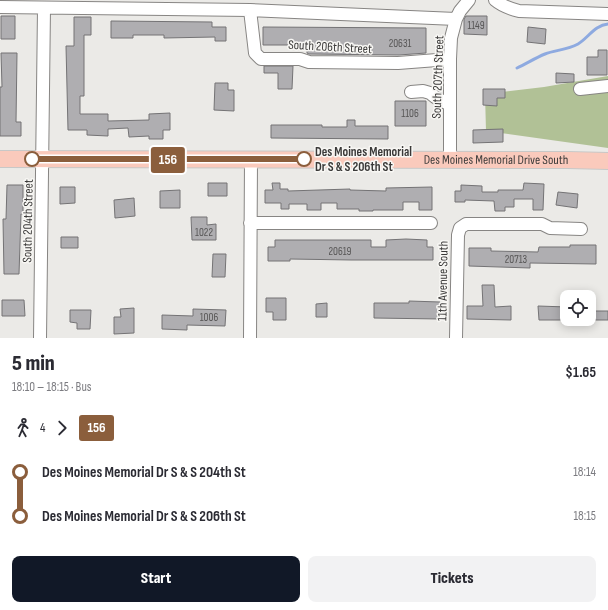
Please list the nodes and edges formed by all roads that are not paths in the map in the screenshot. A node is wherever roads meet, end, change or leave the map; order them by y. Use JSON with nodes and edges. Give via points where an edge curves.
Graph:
{"nodes":[{"id":1,"x":496,"y":0,"type":"edge"},
{"id":2,"x":464,"y":1,"type":"edge"},
{"id":3,"x":0,"y":7,"type":"edge"},
{"id":4,"x":44,"y":8,"type":"junction"},
{"id":5,"x":250,"y":10,"type":"junction"},
{"id":6,"x":608,"y":14,"type":"edge"},
{"id":7,"x":456,"y":19,"type":"junction"},
{"id":8,"x":450,"y":59,"type":"junction"},
{"id":9,"x":608,"y":86,"type":"edge"},
{"id":10,"x":580,"y":89,"type":"dead end"},
{"id":11,"x":412,"y":92,"type":"dead end"},
{"id":12,"x":450,"y":105,"type":"junction"},
{"id":13,"x":0,"y":159,"type":"edge"},
{"id":14,"x":43,"y":159,"type":"junction"},
{"id":15,"x":450,"y":159,"type":"junction"},
{"id":16,"x":251,"y":160,"type":"junction"},
{"id":17,"x":608,"y":162,"type":"edge"},
{"id":18,"x":431,"y":223,"type":"dead end"},
{"id":19,"x":250,"y":224,"type":"junction"},
{"id":20,"x":581,"y":229,"type":"dead end"},
{"id":21,"x":40,"y":338,"type":"edge"},
{"id":22,"x":250,"y":338,"type":"edge"},
{"id":23,"x":456,"y":338,"type":"edge"}],
"edges":[{"from":1,"to":6,"type":"street","via":[[519,11]]},
{"from":2,"to":7,"type":"street","name":"South 207th Street"},
{"from":3,"to":4,"type":"street"},
{"from":4,"to":5,"type":"street"},
{"from":4,"to":14,"type":"street","name":"South 204th Street"},
{"from":5,"to":7,"type":"street"},
{"from":5,"to":8,"type":"street","name":"South 206th Street","via":[[255,53],[261,59],[398,63]]},
{"from":7,"to":8,"type":"street","name":"South 207th Street"},
{"from":8,"to":12,"type":"street","name":"South 207th Street"},
{"from":9,"to":10,"type":"street"},
{"from":11,"to":12,"type":"street","via":[[430,93]]},
{"from":12,"to":15,"type":"street","name":"South 207th Street"},
{"from":13,"to":14,"type":"main road","name":"Des Moines Memorial Drive South"},
{"from":14,"to":16,"type":"main road","name":"Des Moines Memorial Drive South"},
{"from":14,"to":21,"type":"street","name":"South 204th Street"},
{"from":15,"to":16,"type":"main road","name":"Des Moines Memorial Drive South"},
{"from":15,"to":17,"type":"main road","name":"Des Moines Memorial Drive South"},
{"from":16,"to":19,"type":"street"},
{"from":18,"to":19,"type":"street","name":"11th Avenue South"},
{"from":19,"to":22,"type":"street"},
{"from":20,"to":23,"type":"street","name":"11th Avenue South","via":[[550,228],[542,224],[466,224],[460,228]]}]}
